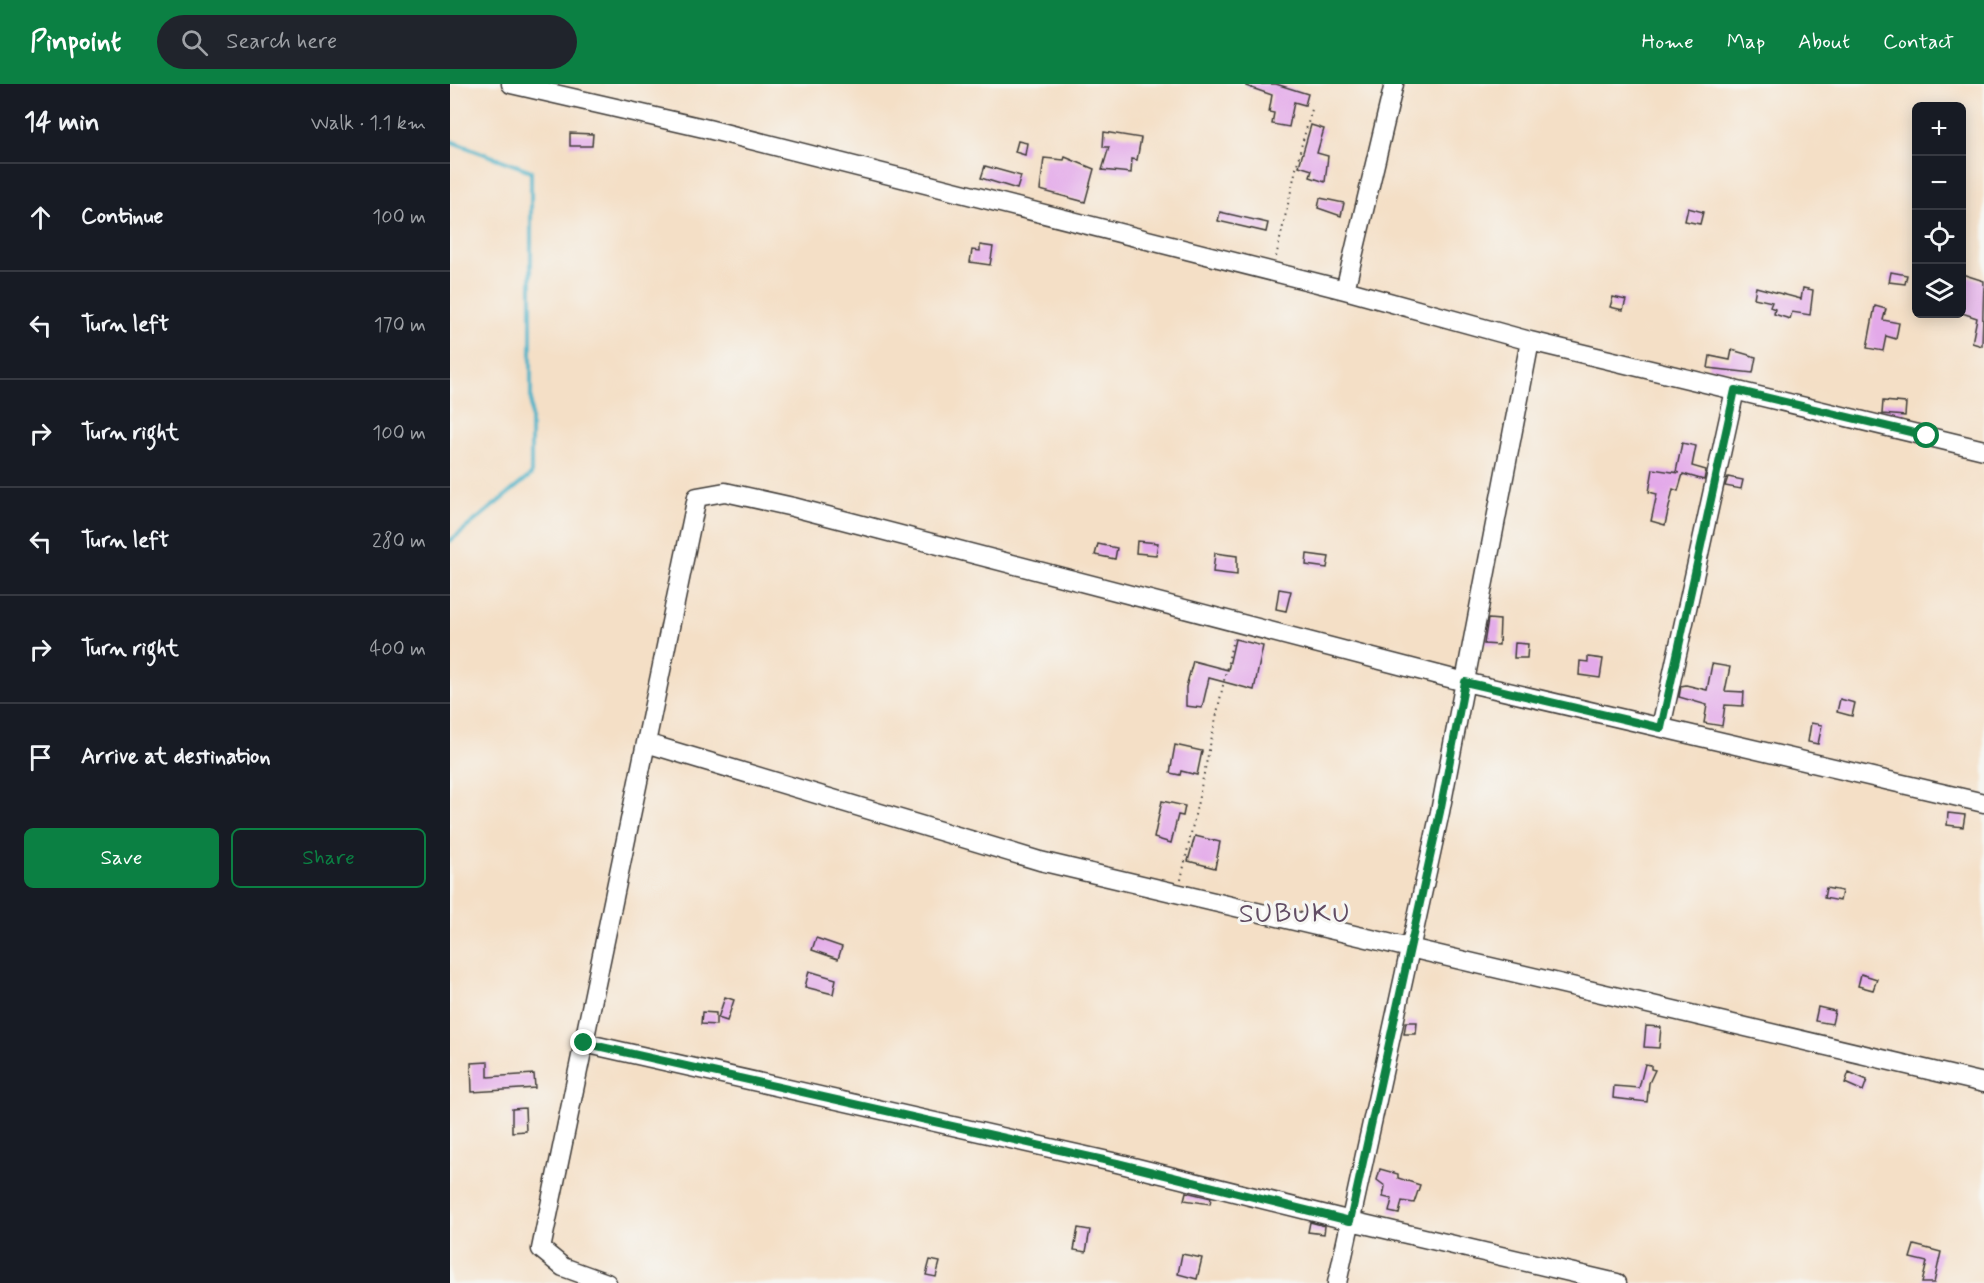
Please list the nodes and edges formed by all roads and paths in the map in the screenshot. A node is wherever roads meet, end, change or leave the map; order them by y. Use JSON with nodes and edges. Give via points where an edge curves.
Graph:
{"nodes":[{"id":1,"x":511,"y":84,"type":"edge"},
{"id":2,"x":1394,"y":84,"type":"edge"},
{"id":3,"x":1313,"y":106,"type":"dead end"},
{"id":4,"x":1272,"y":272,"type":"junction"},
{"id":5,"x":1345,"y":290,"type":"junction"},
{"id":6,"x":1530,"y":341,"type":"junction"},
{"id":7,"x":1735,"y":390,"type":"junction"},
{"id":8,"x":1984,"y":450,"type":"edge"},
{"id":9,"x":1236,"y":623,"type":"junction"},
{"id":10,"x":1465,"y":682,"type":"junction"},
{"id":11,"x":1661,"y":728,"type":"junction"},
{"id":12,"x":646,"y":743,"type":"junction"},
{"id":13,"x":1984,"y":803,"type":"edge"},
{"id":14,"x":1178,"y":894,"type":"junction"},
{"id":15,"x":1409,"y":950,"type":"junction"},
{"id":16,"x":584,"y":1043,"type":"junction"},
{"id":17,"x":1984,"y":1083,"type":"edge"},
{"id":18,"x":1350,"y":1221,"type":"junction"},
{"id":19,"x":607,"y":1283,"type":"edge"},
{"id":20,"x":1337,"y":1283,"type":"edge"},
{"id":21,"x":1617,"y":1283,"type":"edge"}],
"edges":[{"from":1,"to":4,"type":"street","via":[[708,129]]},
{"from":2,"to":5,"type":"street"},
{"from":3,"to":4,"type":"path"},
{"from":4,"to":5,"type":"street"},
{"from":5,"to":6,"type":"street"},
{"from":6,"to":7,"type":"street"},
{"from":6,"to":10,"type":"street"},
{"from":7,"to":8,"type":"street"},
{"from":7,"to":11,"type":"street"},
{"from":9,"to":10,"type":"street"},
{"from":9,"to":12,"type":"street","via":[[793,507],[725,492],[697,496]]},
{"from":9,"to":14,"type":"path"},
{"from":10,"to":11,"type":"street"},
{"from":10,"to":15,"type":"street"},
{"from":11,"to":13,"type":"street"},
{"from":12,"to":14,"type":"street","via":[[1040,861]]},
{"from":12,"to":16,"type":"street"},
{"from":14,"to":15,"type":"street"},
{"from":15,"to":17,"type":"street"},
{"from":15,"to":18,"type":"street"},
{"from":16,"to":18,"type":"street","via":[[1117,1163]]},
{"from":16,"to":19,"type":"street","via":[[541,1249],[563,1267]]},
{"from":18,"to":20,"type":"street"},
{"from":18,"to":21,"type":"street"}]}
